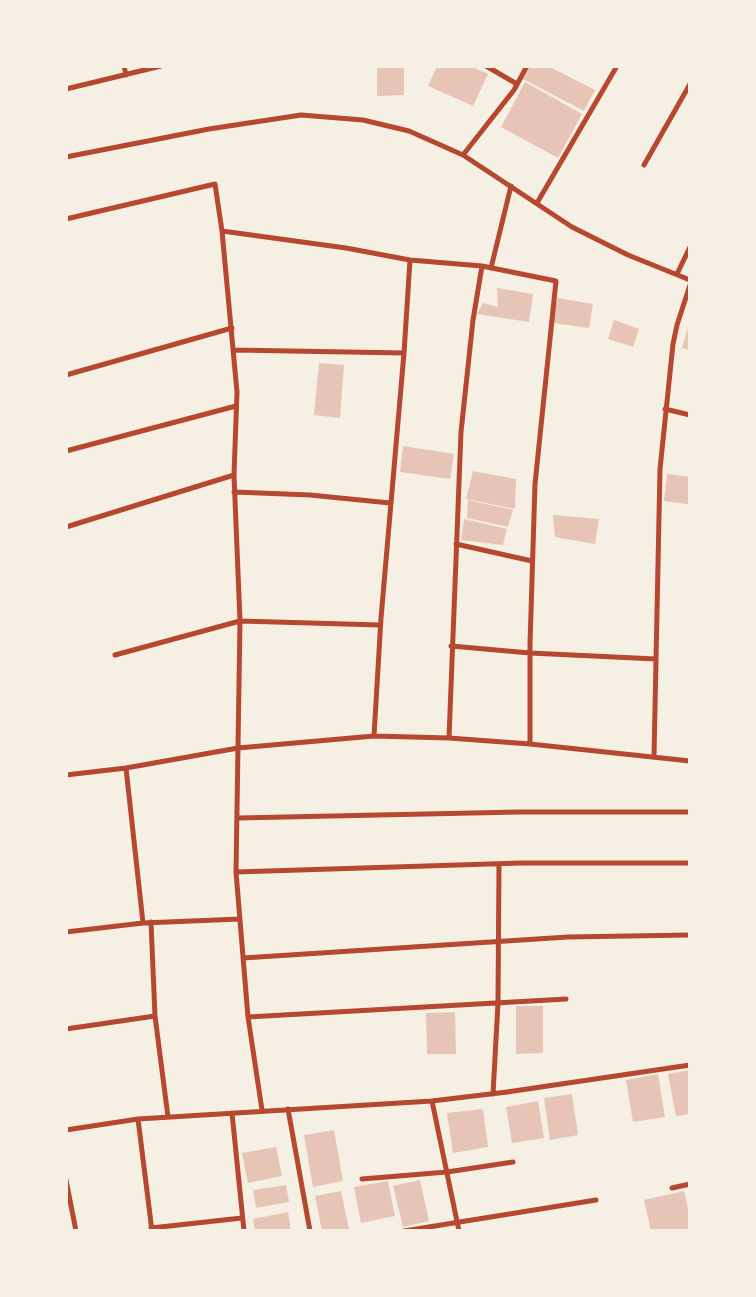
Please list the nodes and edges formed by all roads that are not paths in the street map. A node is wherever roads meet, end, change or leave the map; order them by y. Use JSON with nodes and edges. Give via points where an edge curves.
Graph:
{"nodes":[{"id":1,"x":124,"y":66,"type":"edge"},
{"id":2,"x":161,"y":66,"type":"edge"},
{"id":3,"x":486,"y":66,"type":"edge"},
{"id":4,"x":527,"y":66,"type":"edge"},
{"id":5,"x":617,"y":66,"type":"edge"},
{"id":6,"x":126,"y":75,"type":"junction"},
{"id":7,"x":517,"y":84,"type":"junction"},
{"id":8,"x":690,"y":84,"type":"edge"},
{"id":9,"x":66,"y":89,"type":"edge"},
{"id":10,"x":463,"y":155,"type":"junction"},
{"id":11,"x":66,"y":157,"type":"edge"},
{"id":12,"x":644,"y":165,"type":"dead end"},
{"id":13,"x":510,"y":186,"type":"junction"},
{"id":14,"x":537,"y":203,"type":"junction"},
{"id":15,"x":66,"y":219,"type":"edge"},
{"id":16,"x":222,"y":231,"type":"junction"},
{"id":17,"x":690,"y":247,"type":"edge"},
{"id":18,"x":410,"y":260,"type":"junction"},
{"id":19,"x":482,"y":266,"type":"junction"},
{"id":20,"x":491,"y":268,"type":"junction"},
{"id":21,"x":677,"y":274,"type":"junction"},
{"id":22,"x":690,"y":280,"type":"edge"},
{"id":23,"x":690,"y":285,"type":"edge"},
{"id":24,"x":232,"y":328,"type":"junction"},
{"id":25,"x":234,"y":350,"type":"junction"},
{"id":26,"x":404,"y":353,"type":"junction"},
{"id":27,"x":66,"y":375,"type":"edge"},
{"id":28,"x":236,"y":406,"type":"junction"},
{"id":29,"x":665,"y":409,"type":"junction"},
{"id":30,"x":690,"y":415,"type":"edge"},
{"id":31,"x":66,"y":451,"type":"edge"},
{"id":32,"x":234,"y":474,"type":"junction"},
{"id":33,"x":234,"y":492,"type":"junction"},
{"id":34,"x":390,"y":503,"type":"junction"},
{"id":35,"x":66,"y":527,"type":"edge"},
{"id":36,"x":456,"y":544,"type":"junction"},
{"id":37,"x":532,"y":560,"type":"junction"},
{"id":38,"x":240,"y":621,"type":"junction"},
{"id":39,"x":380,"y":625,"type":"junction"},
{"id":40,"x":451,"y":646,"type":"junction"},
{"id":41,"x":530,"y":653,"type":"junction"},
{"id":42,"x":115,"y":655,"type":"dead end"},
{"id":43,"x":656,"y":659,"type":"junction"},
{"id":44,"x":374,"y":736,"type":"junction"},
{"id":45,"x":449,"y":738,"type":"junction"},
{"id":46,"x":530,"y":744,"type":"junction"},
{"id":47,"x":238,"y":748,"type":"junction"},
{"id":48,"x":654,"y":756,"type":"junction"},
{"id":49,"x":690,"y":761,"type":"edge"},
{"id":50,"x":126,"y":768,"type":"junction"},
{"id":51,"x":66,"y":775,"type":"edge"},
{"id":52,"x":690,"y":812,"type":"edge"},
{"id":53,"x":238,"y":818,"type":"junction"},
{"id":54,"x":690,"y":863,"type":"edge"},
{"id":55,"x":499,"y":864,"type":"junction"},
{"id":56,"x":236,"y":872,"type":"junction"},
{"id":57,"x":240,"y":919,"type":"junction"},
{"id":58,"x":151,"y":922,"type":"junction"},
{"id":59,"x":143,"y":923,"type":"junction"},
{"id":60,"x":66,"y":932,"type":"edge"},
{"id":61,"x":690,"y":935,"type":"edge"},
{"id":62,"x":498,"y":941,"type":"junction"},
{"id":63,"x":243,"y":958,"type":"junction"},
{"id":64,"x":566,"y":999,"type":"dead end"},
{"id":65,"x":498,"y":1003,"type":"junction"},
{"id":66,"x":155,"y":1016,"type":"junction"},
{"id":67,"x":248,"y":1017,"type":"junction"},
{"id":68,"x":66,"y":1029,"type":"edge"},
{"id":69,"x":690,"y":1065,"type":"edge"},
{"id":70,"x":494,"y":1094,"type":"junction"},
{"id":71,"x":432,"y":1101,"type":"junction"},
{"id":72,"x":288,"y":1109,"type":"junction"},
{"id":73,"x":262,"y":1110,"type":"junction"},
{"id":74,"x":232,"y":1113,"type":"junction"},
{"id":75,"x":168,"y":1116,"type":"junction"},
{"id":76,"x":138,"y":1119,"type":"junction"},
{"id":77,"x":66,"y":1130,"type":"edge"},
{"id":78,"x":513,"y":1162,"type":"dead end"},
{"id":79,"x":447,"y":1172,"type":"junction"},
{"id":80,"x":362,"y":1179,"type":"dead end"},
{"id":81,"x":66,"y":1180,"type":"edge"},
{"id":82,"x":690,"y":1184,"type":"edge"},
{"id":83,"x":672,"y":1188,"type":"dead end"},
{"id":84,"x":596,"y":1200,"type":"dead end"},
{"id":85,"x":242,"y":1218,"type":"junction"},
{"id":86,"x":457,"y":1222,"type":"junction"},
{"id":87,"x":152,"y":1229,"type":"edge"},
{"id":88,"x":76,"y":1231,"type":"edge"},
{"id":89,"x":244,"y":1231,"type":"edge"},
{"id":90,"x":310,"y":1231,"type":"edge"},
{"id":91,"x":404,"y":1231,"type":"edge"},
{"id":92,"x":459,"y":1231,"type":"edge"}],
"edges":[{"from":1,"to":6,"type":"street"},
{"from":2,"to":6,"type":"street"},
{"from":3,"to":7,"type":"street"},
{"from":4,"to":7,"type":"street"},
{"from":5,"to":14,"type":"street"},
{"from":6,"to":9,"type":"street"},
{"from":7,"to":10,"type":"street"},
{"from":8,"to":12,"type":"street"},
{"from":10,"to":11,"type":"street","via":[[409,131],[363,120],[301,115],[208,129]]},
{"from":10,"to":13,"type":"street"},
{"from":13,"to":14,"type":"street"},
{"from":13,"to":20,"type":"street"},
{"from":14,"to":21,"type":"street","via":[[572,227],[628,255]]},
{"from":15,"to":16,"type":"street","via":[[215,184]]},
{"from":16,"to":18,"type":"street"},
{"from":16,"to":24,"type":"street"},
{"from":17,"to":21,"type":"street"},
{"from":18,"to":19,"type":"street"},
{"from":18,"to":26,"type":"street"},
{"from":19,"to":20,"type":"street"},
{"from":19,"to":36,"type":"street","via":[[461,432]]},
{"from":20,"to":37,"type":"street","via":[[556,282],[534,484]]},
{"from":21,"to":22,"type":"street"},
{"from":23,"to":29,"type":"street","via":[[676,326]]},
{"from":24,"to":25,"type":"street"},
{"from":24,"to":27,"type":"street"},
{"from":25,"to":26,"type":"street"},
{"from":25,"to":28,"type":"street"},
{"from":26,"to":34,"type":"street"},
{"from":28,"to":31,"type":"street"},
{"from":28,"to":32,"type":"street"},
{"from":29,"to":30,"type":"street"},
{"from":29,"to":43,"type":"street","via":[[660,469]]},
{"from":32,"to":33,"type":"street"},
{"from":32,"to":35,"type":"street"},
{"from":33,"to":34,"type":"street"},
{"from":33,"to":38,"type":"street"},
{"from":34,"to":39,"type":"street"},
{"from":36,"to":37,"type":"street"},
{"from":36,"to":40,"type":"street"},
{"from":37,"to":41,"type":"street"},
{"from":38,"to":39,"type":"street"},
{"from":38,"to":42,"type":"street"},
{"from":38,"to":47,"type":"street"},
{"from":39,"to":44,"type":"street"},
{"from":40,"to":41,"type":"street"},
{"from":40,"to":45,"type":"street"},
{"from":41,"to":43,"type":"street"},
{"from":41,"to":46,"type":"street"},
{"from":43,"to":48,"type":"street"},
{"from":44,"to":45,"type":"street"},
{"from":44,"to":47,"type":"street"},
{"from":45,"to":46,"type":"street"},
{"from":46,"to":48,"type":"street"},
{"from":47,"to":50,"type":"street"},
{"from":47,"to":53,"type":"street"},
{"from":48,"to":49,"type":"street"},
{"from":50,"to":51,"type":"street"},
{"from":50,"to":59,"type":"street"},
{"from":52,"to":53,"type":"street"},
{"from":53,"to":56,"type":"street"},
{"from":54,"to":55,"type":"street"},
{"from":55,"to":56,"type":"street"},
{"from":55,"to":62,"type":"street"},
{"from":56,"to":57,"type":"street"},
{"from":57,"to":58,"type":"street"},
{"from":57,"to":63,"type":"street"},
{"from":58,"to":59,"type":"street"},
{"from":58,"to":66,"type":"street"},
{"from":59,"to":60,"type":"street"},
{"from":61,"to":62,"type":"street","via":[[568,936]]},
{"from":62,"to":63,"type":"street"},
{"from":62,"to":65,"type":"street"},
{"from":63,"to":67,"type":"street"},
{"from":64,"to":65,"type":"street"},
{"from":65,"to":67,"type":"street"},
{"from":65,"to":70,"type":"street"},
{"from":66,"to":68,"type":"street"},
{"from":66,"to":75,"type":"street"},
{"from":67,"to":73,"type":"street"},
{"from":69,"to":70,"type":"street"},
{"from":70,"to":71,"type":"street"},
{"from":71,"to":72,"type":"street"},
{"from":71,"to":79,"type":"street"},
{"from":72,"to":73,"type":"street"},
{"from":72,"to":90,"type":"street"},
{"from":73,"to":74,"type":"street"},
{"from":74,"to":75,"type":"street"},
{"from":74,"to":85,"type":"street"},
{"from":75,"to":76,"type":"street"},
{"from":76,"to":77,"type":"street"},
{"from":76,"to":87,"type":"street"},
{"from":78,"to":79,"type":"street"},
{"from":79,"to":80,"type":"street"},
{"from":79,"to":86,"type":"street"},
{"from":81,"to":88,"type":"street"},
{"from":82,"to":83,"type":"street"},
{"from":84,"to":86,"type":"street"},
{"from":85,"to":87,"type":"street"},
{"from":85,"to":89,"type":"street"},
{"from":86,"to":91,"type":"street"},
{"from":86,"to":92,"type":"street"}]}
